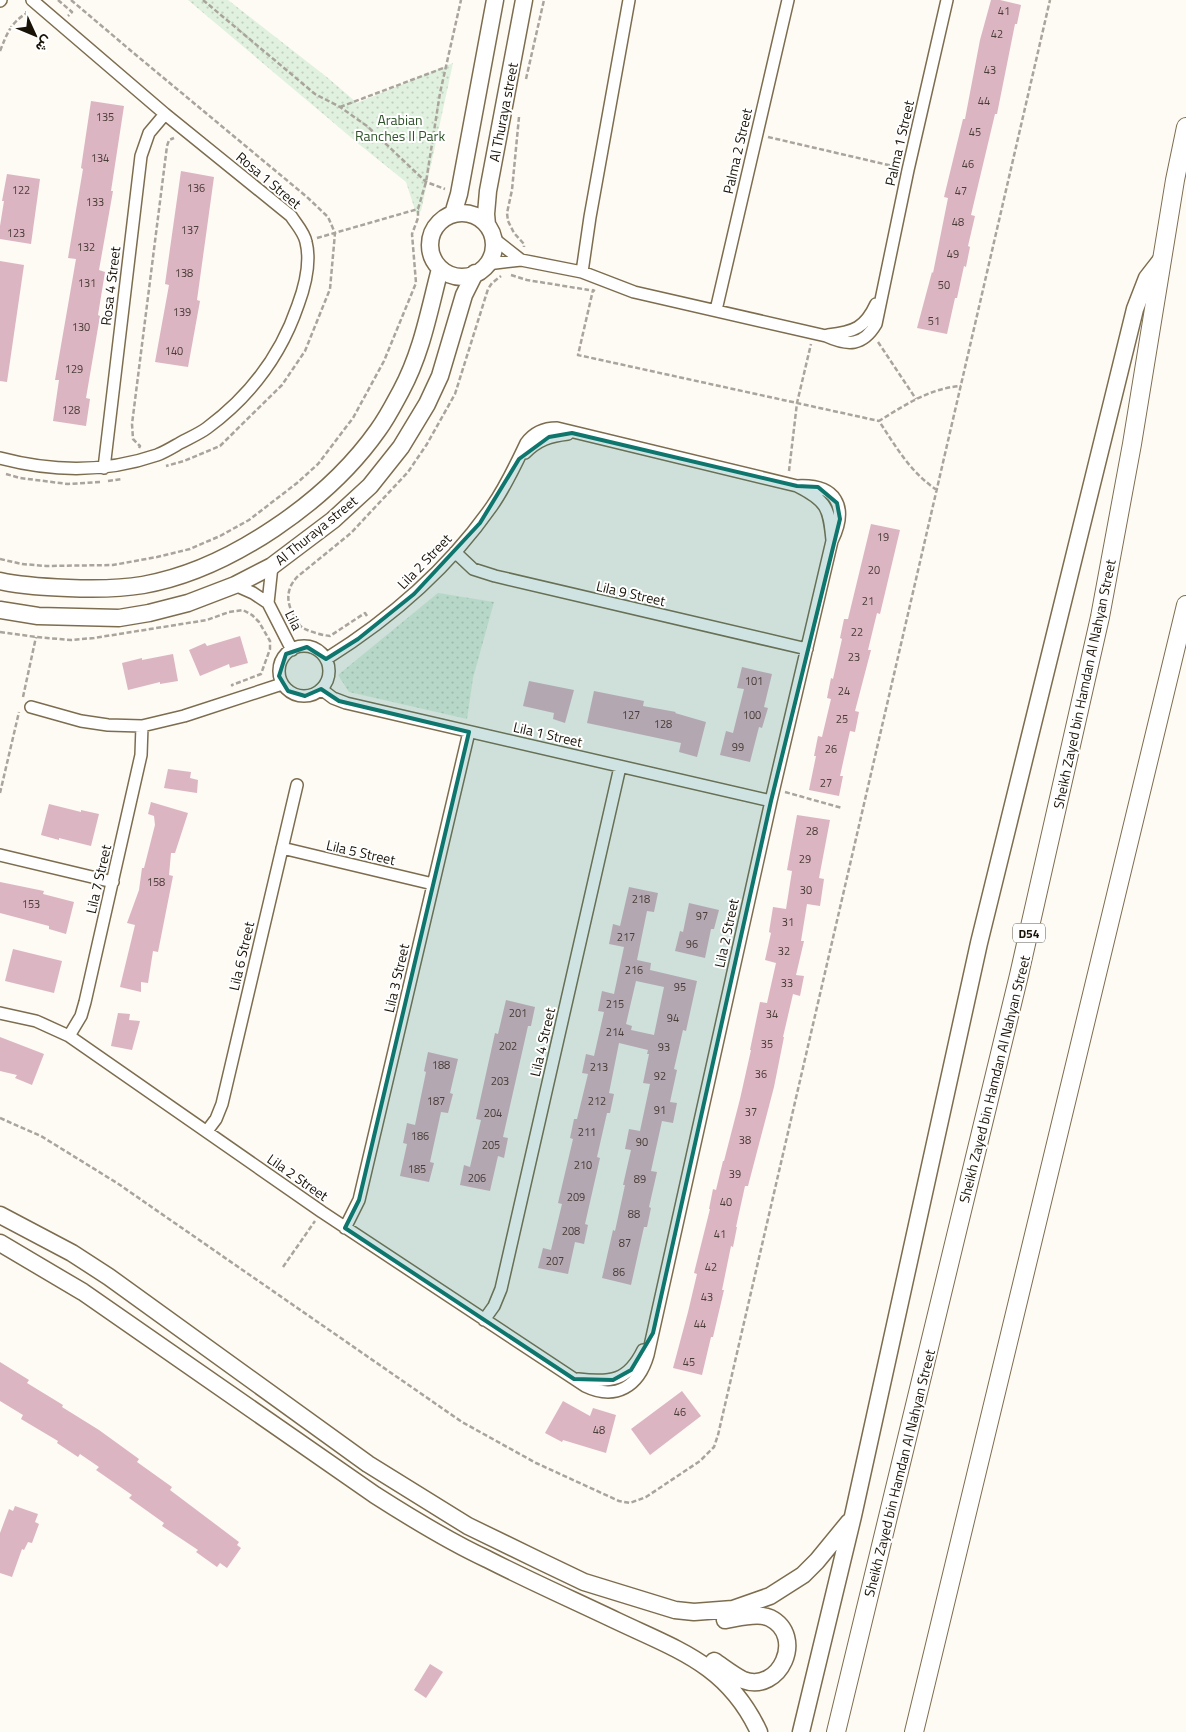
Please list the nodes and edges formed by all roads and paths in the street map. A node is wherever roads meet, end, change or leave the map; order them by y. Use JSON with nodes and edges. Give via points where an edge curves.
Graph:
{"nodes":[{"id":1,"x":71,"y":0,"type":"edge"},
{"id":2,"x":203,"y":0,"type":"edge"},
{"id":3,"x":461,"y":0,"type":"edge"},
{"id":4,"x":495,"y":0,"type":"edge"},
{"id":5,"x":524,"y":0,"type":"edge"},
{"id":6,"x":630,"y":0,"type":"edge"},
{"id":7,"x":788,"y":0,"type":"edge"},
{"id":8,"x":947,"y":0,"type":"edge"},
{"id":9,"x":1050,"y":0,"type":"edge"},
{"id":10,"x":29,"y":3,"type":"edge"},
{"id":11,"x":0,"y":52,"type":"edge"},
{"id":12,"x":446,"y":67,"type":"junction"},
{"id":13,"x":340,"y":107,"type":"junction"},
{"id":14,"x":165,"y":114,"type":"junction"},
{"id":15,"x":1186,"y":127,"type":"edge"},
{"id":16,"x":757,"y":135,"type":"junction"},
{"id":17,"x":181,"y":139,"type":"dead end"},
{"id":18,"x":908,"y":170,"type":"junction"},
{"id":19,"x":426,"y":182,"type":"junction"},
{"id":20,"x":459,"y":194,"type":"junction"},
{"id":21,"x":487,"y":200,"type":"junction"},
{"id":22,"x":509,"y":202,"type":"dead end"},
{"id":23,"x":418,"y":209,"type":"junction"},
{"id":24,"x":453,"y":214,"type":"junction"},
{"id":25,"x":490,"y":232,"type":"junction"},
{"id":26,"x":335,"y":233,"type":"junction"},
{"id":27,"x":306,"y":241,"type":"junction"},
{"id":28,"x":521,"y":260,"type":"junction"},
{"id":29,"x":1161,"y":260,"type":"junction"},
{"id":30,"x":481,"y":268,"type":"junction"},
{"id":31,"x":440,"y":269,"type":"junction"},
{"id":32,"x":506,"y":272,"type":"dead end"},
{"id":33,"x":582,"y":272,"type":"junction"},
{"id":34,"x":593,"y":290,"type":"junction"},
{"id":35,"x":601,"y":292,"type":"dead end"},
{"id":36,"x":881,"y":293,"type":"junction"},
{"id":37,"x":716,"y":310,"type":"junction"},
{"id":38,"x":871,"y":332,"type":"junction"},
{"id":39,"x":814,"y":333,"type":"junction"},
{"id":40,"x":826,"y":336,"type":"junction"},
{"id":41,"x":961,"y":386,"type":"junction"},
{"id":42,"x":916,"y":399,"type":"junction"},
{"id":43,"x":797,"y":403,"type":"junction"},
{"id":44,"x":879,"y":421,"type":"junction"},
{"id":45,"x":0,"y":458,"type":"edge"},
{"id":46,"x":134,"y":461,"type":"junction"},
{"id":47,"x":104,"y":468,"type":"junction"},
{"id":48,"x":158,"y":469,"type":"dead end"},
{"id":49,"x":0,"y":472,"type":"edge"},
{"id":50,"x":124,"y":478,"type":"dead end"},
{"id":51,"x":792,"y":485,"type":"junction"},
{"id":52,"x":937,"y":490,"type":"junction"},
{"id":53,"x":455,"y":552,"type":"junction"},
{"id":54,"x":0,"y":559,"type":"edge"},
{"id":55,"x":272,"y":566,"type":"junction"},
{"id":56,"x":0,"y":581,"type":"edge"},
{"id":57,"x":236,"y":585,"type":"junction"},
{"id":58,"x":268,"y":603,"type":"junction"},
{"id":59,"x":1186,"y":605,"type":"edge"},
{"id":60,"x":0,"y":610,"type":"edge"},
{"id":61,"x":0,"y":632,"type":"edge"},
{"id":62,"x":36,"y":637,"type":"junction"},
{"id":63,"x":807,"y":649,"type":"junction"},
{"id":64,"x":292,"y":650,"type":"junction"},
{"id":65,"x":326,"y":659,"type":"junction"},
{"id":66,"x":282,"y":684,"type":"junction"},
{"id":67,"x":321,"y":689,"type":"junction"},
{"id":68,"x":234,"y":692,"type":"dead end"},
{"id":69,"x":31,"y":706,"type":"dead end"},
{"id":70,"x":142,"y":726,"type":"junction"},
{"id":71,"x":470,"y":732,"type":"junction"},
{"id":72,"x":620,"y":767,"type":"junction"},
{"id":73,"x":297,"y":785,"type":"dead end"},
{"id":74,"x":0,"y":793,"type":"edge"},
{"id":75,"x":772,"y":795,"type":"junction"},
{"id":76,"x":842,"y":808,"type":"dead end"},
{"id":77,"x":282,"y":848,"type":"junction"},
{"id":78,"x":0,"y":855,"type":"edge"},
{"id":79,"x":113,"y":882,"type":"junction"},
{"id":80,"x":433,"y":884,"type":"junction"},
{"id":81,"x":0,"y":1013,"type":"edge"},
{"id":82,"x":69,"y":1036,"type":"junction"},
{"id":83,"x":0,"y":1118,"type":"edge"},
{"id":84,"x":207,"y":1131,"type":"junction"},
{"id":85,"x":322,"y":1212,"type":"junction"},
{"id":86,"x":0,"y":1215,"type":"edge"},
{"id":87,"x":345,"y":1228,"type":"junction"},
{"id":88,"x":0,"y":1243,"type":"edge"},
{"id":89,"x":283,"y":1267,"type":"dead end"},
{"id":90,"x":484,"y":1320,"type":"junction"},
{"id":91,"x":853,"y":1516,"type":"junction"},
{"id":92,"x":584,"y":1582,"type":"junction"},
{"id":93,"x":574,"y":1601,"type":"junction"},
{"id":94,"x":640,"y":1632,"type":"junction"},
{"id":95,"x":759,"y":1732,"type":"edge"},
{"id":96,"x":801,"y":1732,"type":"edge"},
{"id":97,"x":836,"y":1732,"type":"edge"},
{"id":98,"x":914,"y":1732,"type":"edge"}],
"edges":[{"from":1,"to":26,"type":"path","via":[[307,197],[328,217]]},
{"from":2,"to":13,"type":"path","via":[[315,94]]},
{"from":3,"to":12,"type":"path"},
{"from":4,"to":20,"type":"street","name":"Al Thuraya street"},
{"from":5,"to":21,"type":"street","name":"Al Thuraya street"},
{"from":6,"to":33,"type":"street"},
{"from":7,"to":16,"type":"street","name":"Palma 2 Street"},
{"from":8,"to":18,"type":"street","name":"Palma 1 Street"},
{"from":9,"to":41,"type":"path"},
{"from":10,"to":11,"type":"path","via":[[26,13],[9,29]]},
{"from":10,"to":14,"type":"street","name":"Rosa 1 Street"},
{"from":12,"to":13,"type":"path"},
{"from":12,"to":19,"type":"path"},
{"from":13,"to":19,"type":"path","via":[[367,126]]},
{"from":14,"to":27,"type":"street","name":"Rosa 1 Street","via":[[280,206],[300,228]]},
{"from":14,"to":47,"type":"street","name":"Rosa 4 Street","via":[[149,133],[141,156]]},
{"from":15,"to":29,"type":"main road","name":"Sheikh Zayed bin Hamdan Al Nahyan Street","number":"D54"},
{"from":16,"to":18,"type":"path"},
{"from":16,"to":37,"type":"street","name":"Palma 2 Street"},
{"from":17,"to":46,"type":"path","via":[[169,140],[167,146],[132,424],[133,439],[140,446]]},
{"from":18,"to":36,"type":"street","name":"Palma 1 Street"},
{"from":19,"to":20,"type":"path"},
{"from":19,"to":23,"type":"path"},
{"from":20,"to":24,"type":"street","name":"Al Thuraya street"},
{"from":21,"to":22,"type":"path"},
{"from":21,"to":25,"type":"street","name":"Al Thuraya street"},
{"from":23,"to":26,"type":"path"},
{"from":23,"to":54,"type":"path","via":[[412,234],[416,283],[384,361],[353,418],[318,464],[297,483],[249,520],[182,551],[113,566],[46,566]]},
{"from":24,"to":25,"type":"street","via":[[472,214]]},
{"from":24,"to":31,"type":"street","via":[[435,227],[431,238],[433,260]]},
{"from":25,"to":28,"type":"street"},
{"from":25,"to":30,"type":"street","via":[[494,247]]},
{"from":26,"to":27,"type":"path"},
{"from":26,"to":48,"type":"path","via":[[330,289],[305,352],[282,385],[220,446]]},
{"from":27,"to":46,"type":"street","name":"Rosa 1 Street","via":[[306,277],[292,325],[255,383],[206,430],[158,455]]},
{"from":28,"to":30,"type":"street"},
{"from":28,"to":33,"type":"street","name":"Palma 1 Street"},
{"from":29,"to":91,"type":"street","via":[[1144,282],[1135,309],[979,943]]},
{"from":29,"to":97,"type":"main road","name":"Sheikh Zayed bin Hamdan Al Nahyan Street","number":"D54","via":[[1100,618],[1019,975]]},
{"from":30,"to":31,"type":"street","via":[[466,276],[448,274]]},
{"from":30,"to":55,"type":"street","name":"Al Thuraya street","via":[[464,295],[440,376],[401,447],[370,486],[333,520]]},
{"from":31,"to":56,"type":"street","name":"Al Thuraya street","via":[[419,352],[402,390],[378,430],[331,484],[282,523],[216,562],[180,576],[143,585],[75,588]]},
{"from":32,"to":34,"type":"path","via":[[528,280]]},
{"from":33,"to":37,"type":"street","name":"Palma 1 Street","via":[[634,292]]},
{"from":34,"to":35,"type":"path"},
{"from":34,"to":43,"type":"path","via":[[578,355]]},
{"from":36,"to":38,"type":"street","name":"Palma 1 Street","via":[[876,324]]},
{"from":36,"to":40,"type":"street","name":"Palma 1 Street","via":[[872,314],[860,327],[844,334]]},
{"from":37,"to":39,"type":"street","name":"Palma 1 Street"},
{"from":38,"to":40,"type":"street","name":"Palma 1 Street","via":[[851,343]]},
{"from":38,"to":42,"type":"path"},
{"from":39,"to":40,"type":"street","name":"Palma 1 Street"},
{"from":39,"to":43,"type":"path"},
{"from":41,"to":42,"type":"path","via":[[946,387]]},
{"from":41,"to":52,"type":"path"},
{"from":42,"to":44,"type":"path"},
{"from":43,"to":44,"type":"path"},
{"from":43,"to":51,"type":"path"},
{"from":44,"to":52,"type":"path","via":[[904,459],[923,481]]},
{"from":45,"to":47,"type":"street","name":"Rosa 1 Street","via":[[67,470]]},
{"from":46,"to":47,"type":"street","name":"Rosa 1 Street"},
{"from":49,"to":50,"type":"path","via":[[68,484]]},
{"from":51,"to":53,"type":"street","name":"Lila 2 Street","via":[[550,428],[536,432],[526,443],[493,505]]},
{"from":51,"to":63,"type":"street","name":"Lila 2 Street","via":[[815,496],[826,508],[832,540]]},
{"from":52,"to":83,"type":"path","via":[[718,1435],[714,1447],[700,1460],[646,1497],[630,1503],[619,1501],[536,1463],[462,1422],[117,1183],[41,1136]]},
{"from":53,"to":63,"type":"street","name":"Lila 9 Street","via":[[465,563],[484,573]]},
{"from":53,"to":65,"type":"street","name":"Lila 2 Street","via":[[397,610]]},
{"from":55,"to":57,"type":"street","name":"Al Thuraya street"},
{"from":55,"to":58,"type":"street","name":"Lila"},
{"from":57,"to":58,"type":"street","name":"Lila"},
{"from":57,"to":60,"type":"street","name":"Al Thuraya street","via":[[188,603],[119,618],[38,616]]},
{"from":58,"to":64,"type":"street","name":"Lila"},
{"from":59,"to":98,"type":"main road"},
{"from":61,"to":62,"type":"path"},
{"from":62,"to":68,"type":"path","via":[[71,640],[121,635],[207,620],[243,610],[259,622],[270,641],[270,649],[261,674],[232,685]]},
{"from":62,"to":74,"type":"path"},
{"from":63,"to":75,"type":"street","name":"Lila 2 Street"},
{"from":64,"to":65,"type":"street","via":[[307,646]]},
{"from":64,"to":66,"type":"street","via":[[281,661],[279,676]]},
{"from":65,"to":67,"type":"street","via":[[328,675]]},
{"from":66,"to":67,"type":"street","via":[[296,695],[314,694]]},
{"from":66,"to":70,"type":"street"},
{"from":67,"to":71,"type":"street","name":"Lila 1 Street","via":[[339,701]]},
{"from":69,"to":70,"type":"street","via":[[81,721]]},
{"from":70,"to":79,"type":"street","name":"Lila 7 Street","via":[[141,755]]},
{"from":71,"to":72,"type":"street","name":"Lila 1 Street"},
{"from":71,"to":80,"type":"street","name":"Lila 3 Street"},
{"from":72,"to":75,"type":"street","name":"Lila 1 Street"},
{"from":72,"to":90,"type":"street","name":"Lila 4 Street","via":[[501,1289]]},
{"from":73,"to":77,"type":"street","name":"Lila 6 Street"},
{"from":75,"to":76,"type":"path"},
{"from":75,"to":90,"type":"street","name":"Lila 2 Street","via":[[645,1365],[625,1388],[595,1390]]},
{"from":77,"to":80,"type":"street","name":"Lila 5 Street"},
{"from":77,"to":84,"type":"street","name":"Lila 6 Street","via":[[220,1112]]},
{"from":78,"to":79,"type":"street"},
{"from":79,"to":82,"type":"street","name":"Lila 7 Street","via":[[83,1009]]},
{"from":80,"to":87,"type":"street","name":"Lila 3 Street","via":[[359,1200]]},
{"from":81,"to":82,"type":"street","name":"Lila 2 Street","via":[[36,1021]]},
{"from":82,"to":84,"type":"street","name":"Lila 2 Street"},
{"from":84,"to":85,"type":"street","name":"Lila 2 Street"},
{"from":85,"to":87,"type":"street","name":"Lila 2 Street"},
{"from":85,"to":89,"type":"path"},
{"from":86,"to":92,"type":"street","via":[[72,1253],[109,1277],[401,1485],[468,1526]]},
{"from":87,"to":90,"type":"street","name":"Lila 2 Street"},
{"from":88,"to":93,"type":"street","via":[[82,1292],[367,1490],[484,1558]]},
{"from":91,"to":92,"type":"street","via":[[803,1574],[770,1596],[733,1609],[675,1610]]},
{"from":91,"to":96,"type":"street"},
{"from":92,"to":93,"type":"street"},
{"from":92,"to":94,"type":"street","via":[[638,1607],[676,1619],[770,1618],[782,1629],[788,1644],[781,1668],[760,1681],[752,1681],[744,1680],[681,1642]]},
{"from":93,"to":94,"type":"street"},
{"from":94,"to":95,"type":"street","via":[[675,1647],[721,1678],[744,1705]]}]}
